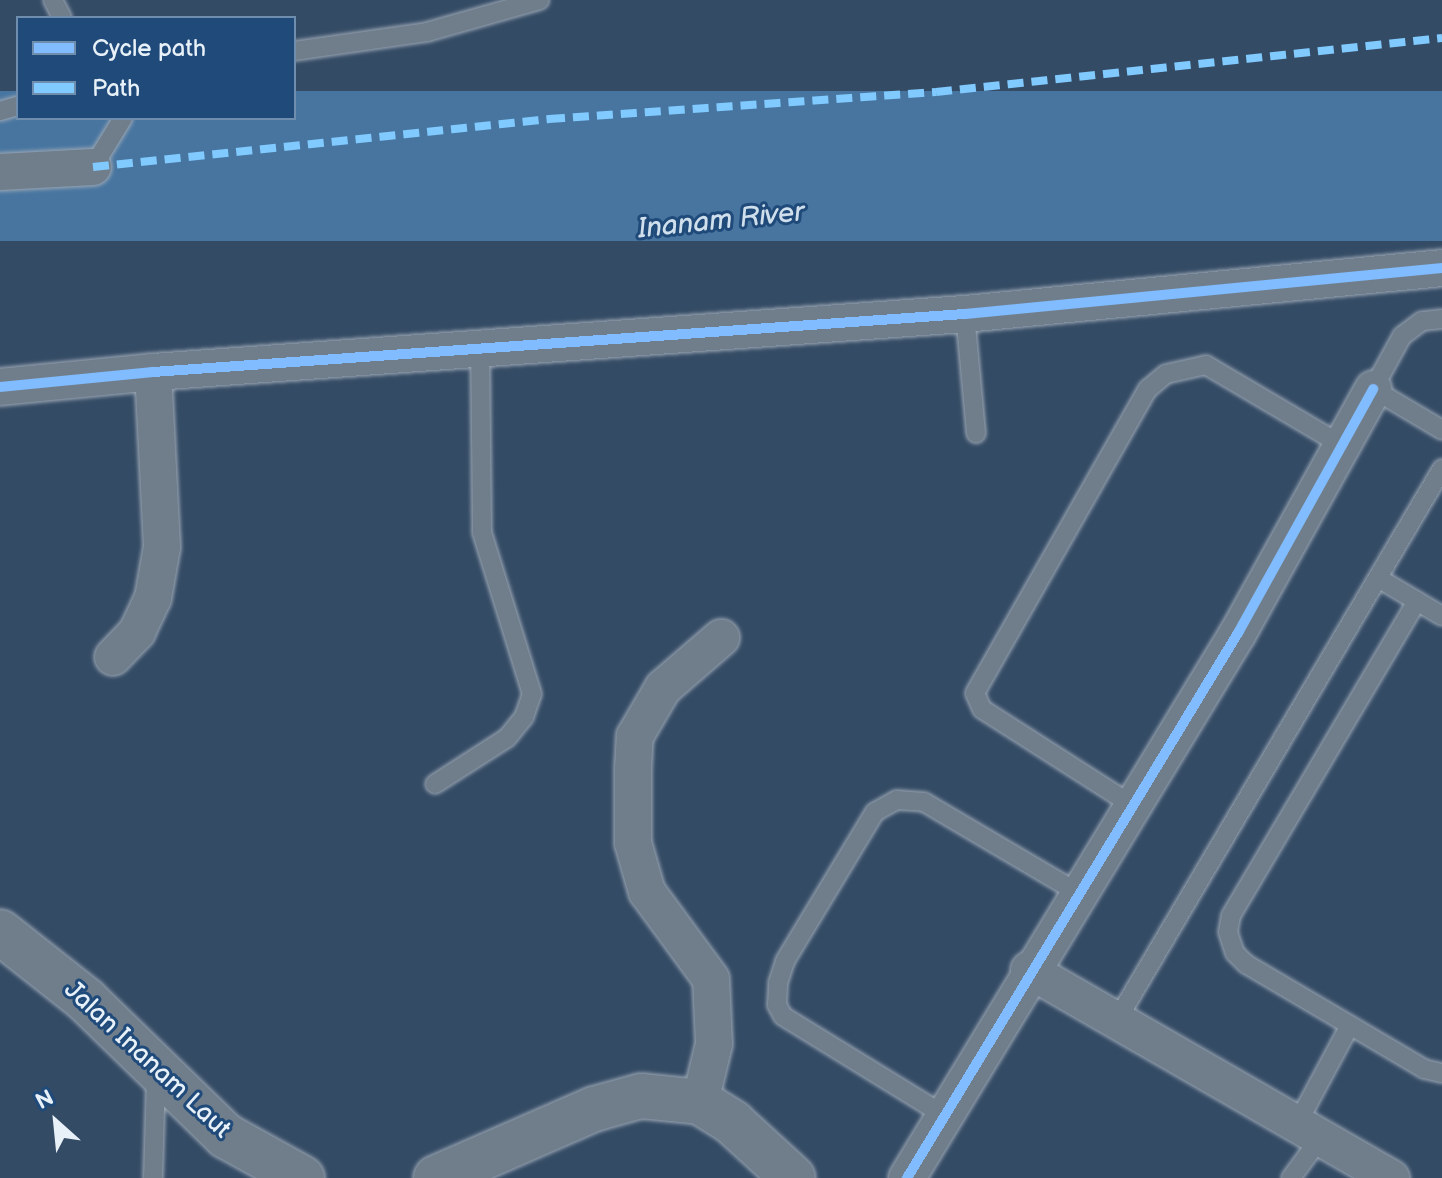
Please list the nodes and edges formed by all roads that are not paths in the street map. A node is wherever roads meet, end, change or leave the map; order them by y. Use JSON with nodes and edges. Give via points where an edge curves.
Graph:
{"nodes":[{"id":1,"x":532,"y":1,"type":"edge"},
{"id":2,"x":296,"y":51,"type":"edge"},
{"id":3,"x":118,"y":120,"type":"edge"},
{"id":4,"x":93,"y":167,"type":"joint"},
{"id":5,"x":0,"y":172,"type":"edge"},
{"id":6,"x":1442,"y":268,"type":"edge"},
{"id":7,"x":965,"y":314,"type":"junction"},
{"id":8,"x":1442,"y":319,"type":"edge"},
{"id":9,"x":480,"y":347,"type":"junction"},
{"id":10,"x":153,"y":372,"type":"junction"},
{"id":11,"x":0,"y":387,"type":"edge"},
{"id":12,"x":1373,"y":389,"type":"junction"},
{"id":13,"x":1442,"y":430,"type":"edge"},
{"id":14,"x":976,"y":433,"type":"dead end"},
{"id":15,"x":1342,"y":445,"type":"junction"},
{"id":16,"x":1442,"y":469,"type":"edge"},
{"id":17,"x":1378,"y":578,"type":"junction"},
{"id":18,"x":1417,"y":601,"type":"junction"},
{"id":19,"x":1442,"y":616,"type":"edge"},
{"id":20,"x":721,"y":638,"type":"dead end"},
{"id":21,"x":113,"y":657,"type":"dead end"},
{"id":22,"x":435,"y":784,"type":"dead end"},
{"id":23,"x":1132,"y":805,"type":"junction"},
{"id":24,"x":1077,"y":892,"type":"junction"},
{"id":25,"x":0,"y":932,"type":"edge"},
{"id":26,"x":1029,"y":970,"type":"junction"},
{"id":27,"x":1117,"y":1020,"type":"junction"},
{"id":28,"x":1350,"y":1025,"type":"junction"},
{"id":29,"x":157,"y":1070,"type":"junction"},
{"id":30,"x":1442,"y":1073,"type":"edge"},
{"id":31,"x":700,"y":1102,"type":"junction"},
{"id":32,"x":947,"y":1117,"type":"junction"},
{"id":33,"x":1309,"y":1131,"type":"junction"},
{"id":34,"x":153,"y":1178,"type":"edge"},
{"id":35,"x":302,"y":1178,"type":"edge"},
{"id":36,"x":436,"y":1178,"type":"edge"},
{"id":37,"x":793,"y":1178,"type":"edge"},
{"id":38,"x":907,"y":1178,"type":"edge"},
{"id":39,"x":1291,"y":1178,"type":"edge"},
{"id":40,"x":1391,"y":1178,"type":"edge"}],
"edges":[{"from":1,"to":2,"type":"lane","via":[[427,32]]},
{"from":3,"to":4,"type":"lane"},
{"from":4,"to":5,"type":"street"},
{"from":6,"to":7,"type":"street"},
{"from":7,"to":9,"type":"street"},
{"from":7,"to":14,"type":"lane"},
{"from":8,"to":12,"type":"lane","via":[[1422,321],[1402,336]]},
{"from":9,"to":10,"type":"street"},
{"from":9,"to":22,"type":"lane","via":[[482,532],[532,694],[524,717],[507,738]]},
{"from":10,"to":11,"type":"street"},
{"from":10,"to":21,"type":"street","via":[[162,547],[153,598],[137,632]]},
{"from":12,"to":13,"type":"lane"},
{"from":12,"to":15,"type":"street"},
{"from":15,"to":23,"type":"street","via":[[1238,633]]},
{"from":15,"to":23,"type":"lane","via":[[1206,365],[1166,374],[1148,389],[975,693],[982,709]]},
{"from":16,"to":17,"type":"lane"},
{"from":17,"to":18,"type":"lane"},
{"from":17,"to":27,"type":"lane"},
{"from":18,"to":19,"type":"lane"},
{"from":18,"to":28,"type":"lane","via":[[1231,916],[1230,942],[1246,964]]},
{"from":20,"to":31,"type":"street","via":[[663,688],[635,736],[633,769],[633,843],[647,892],[711,979],[714,1044]]},
{"from":23,"to":24,"type":"street"},
{"from":24,"to":26,"type":"street"},
{"from":24,"to":32,"type":"lane","via":[[924,802],[897,800],[875,812],[785,961],[777,1005],[783,1016]]},
{"from":25,"to":29,"type":"street","name":"Jalan Inanam Laut","via":[[86,1000]]},
{"from":26,"to":27,"type":"street"},
{"from":26,"to":32,"type":"street"},
{"from":27,"to":33,"type":"street"},
{"from":28,"to":30,"type":"lane","via":[[1424,1069]]},
{"from":28,"to":33,"type":"lane"},
{"from":29,"to":34,"type":"lane"},
{"from":29,"to":35,"type":"street","name":"Jalan Inanam Laut","via":[[226,1136]]},
{"from":31,"to":36,"type":"street","via":[[641,1096],[594,1109]]},
{"from":31,"to":37,"type":"street","via":[[733,1123]]},
{"from":32,"to":38,"type":"street"},
{"from":33,"to":39,"type":"lane"},
{"from":33,"to":40,"type":"street"}]}
